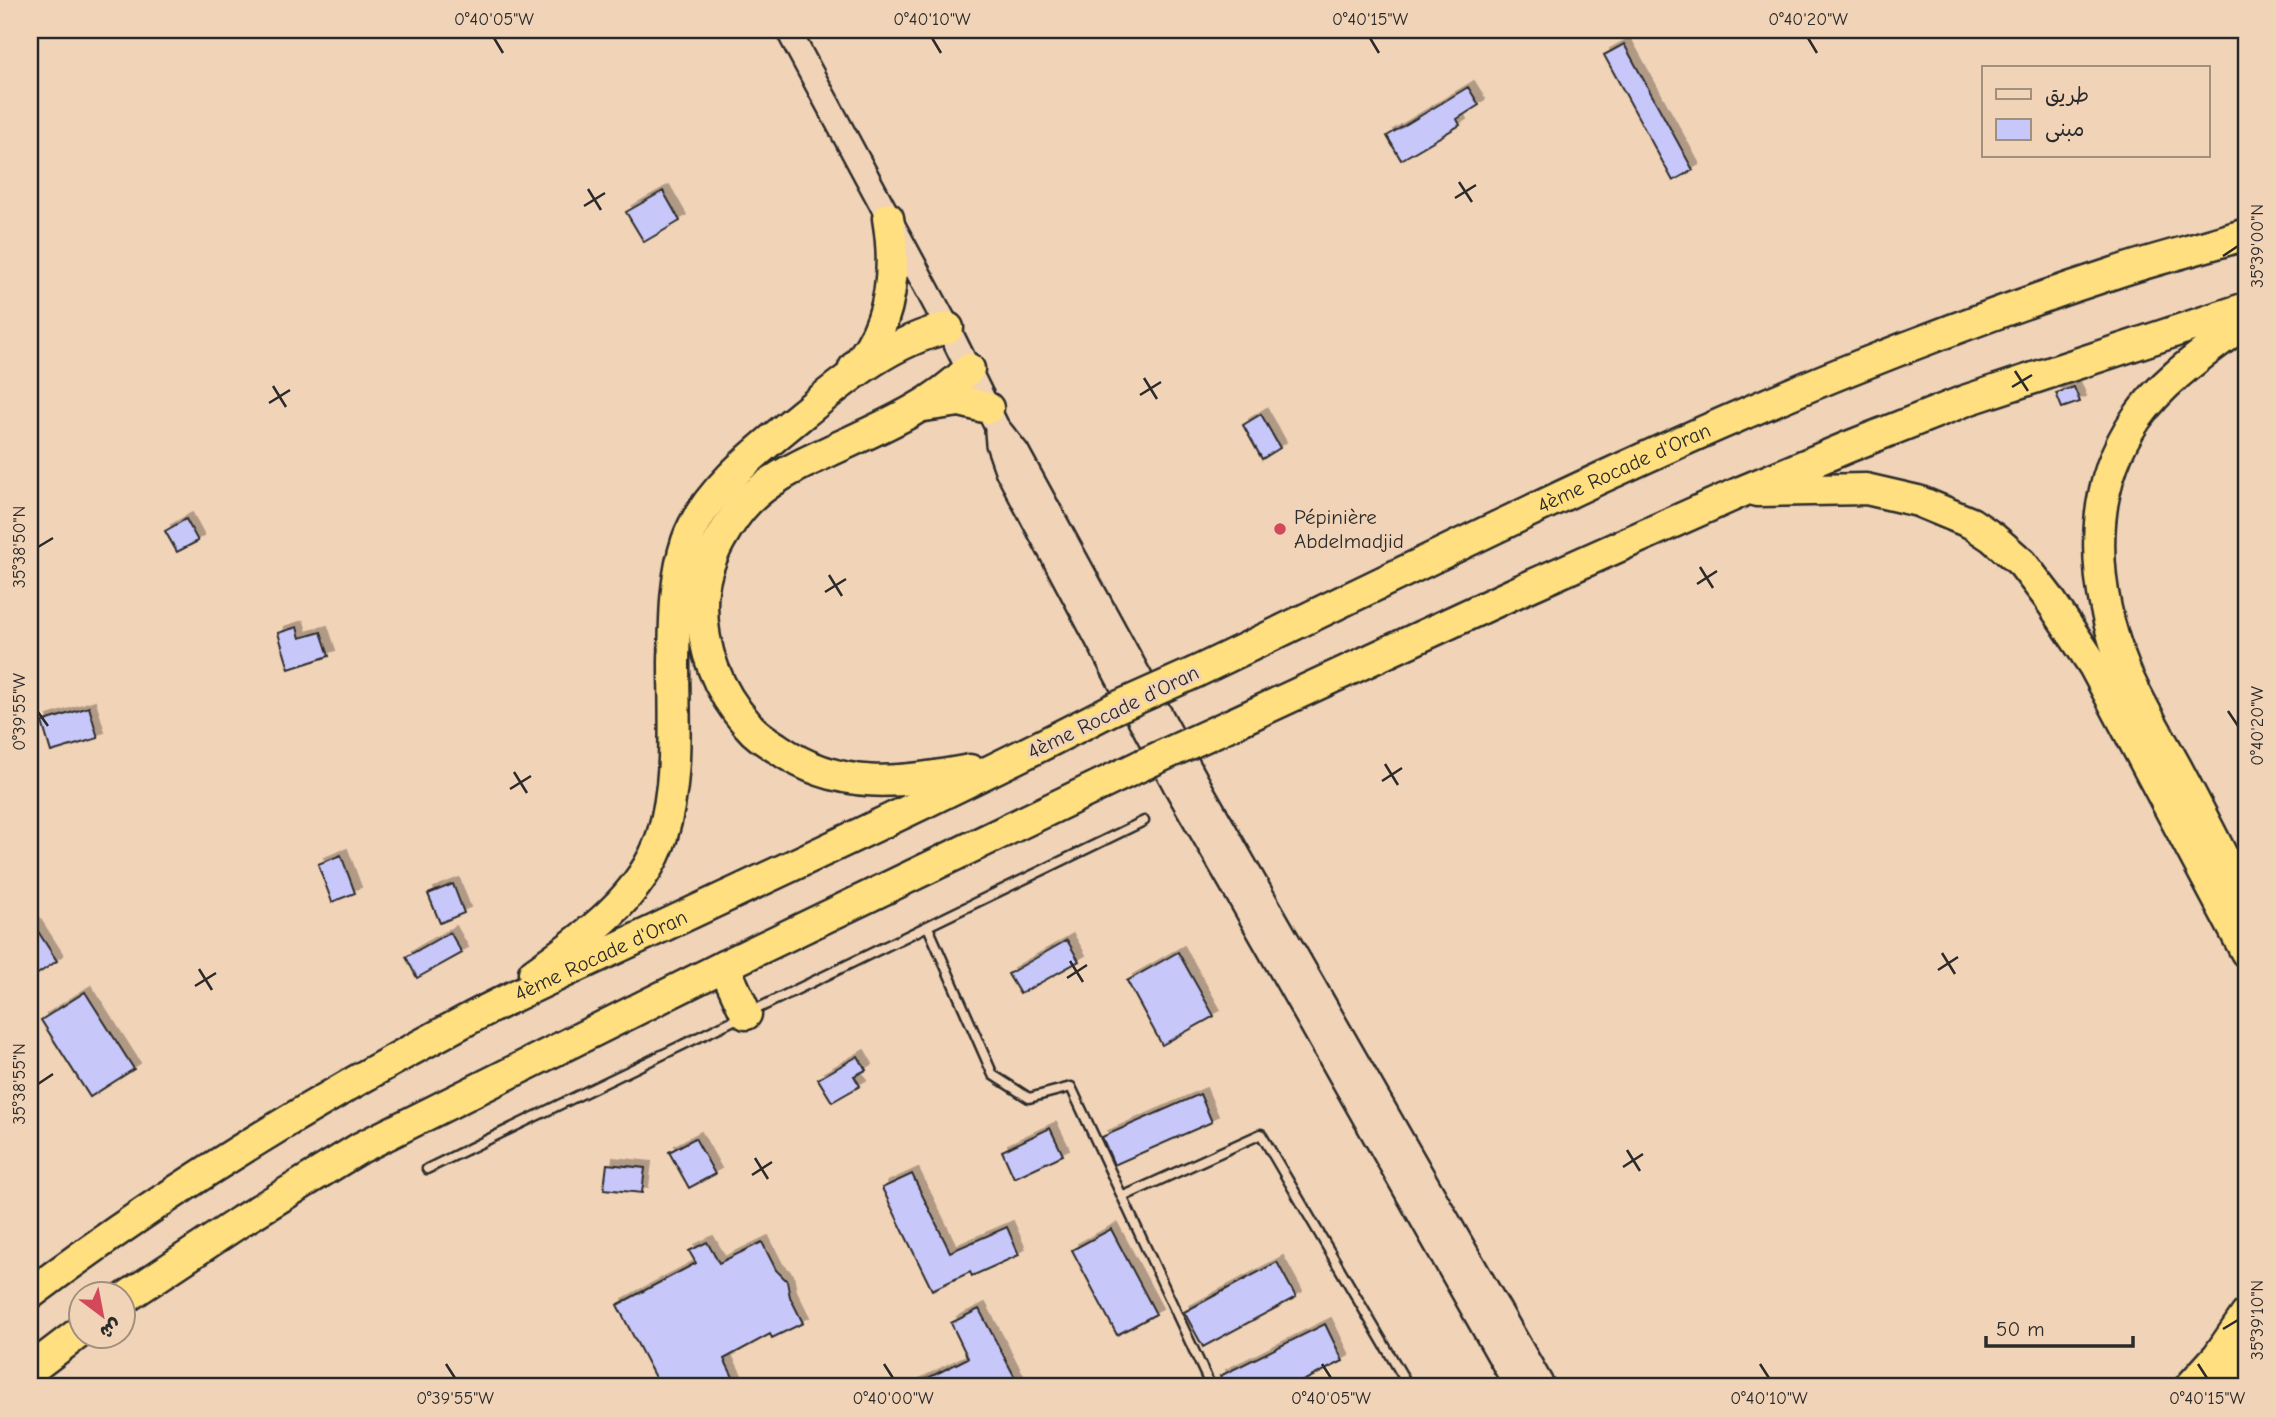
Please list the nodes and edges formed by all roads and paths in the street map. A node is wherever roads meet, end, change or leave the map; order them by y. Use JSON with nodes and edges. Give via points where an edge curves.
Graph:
{"nodes":[{"id":1,"x":788,"y":30,"type":"edge"},
{"id":2,"x":888,"y":218,"type":"junction"},
{"id":3,"x":2246,"y":234,"type":"edge"},
{"id":4,"x":2246,"y":308,"type":"edge"},
{"id":5,"x":2246,"y":321,"type":"edge"},
{"id":6,"x":948,"y":328,"type":"junction"},
{"id":7,"x":968,"y":369,"type":"junction"},
{"id":8,"x":841,"y":383,"type":"junction"},
{"id":9,"x":920,"y":407,"type":"junction"},
{"id":10,"x":993,"y":418,"type":"junction"},
{"id":11,"x":1743,"y":491,"type":"junction"},
{"id":12,"x":1005,"y":765,"type":"junction"},
{"id":13,"x":1144,"y":821,"type":"dead end"},
{"id":14,"x":2246,"y":903,"type":"edge"},
{"id":15,"x":929,"y":927,"type":"junction"},
{"id":16,"x":2246,"y":952,"type":"edge"},
{"id":17,"x":724,"y":966,"type":"junction"},
{"id":18,"x":746,"y":1014,"type":"junction"},
{"id":19,"x":468,"y":1019,"type":"junction"},
{"id":20,"x":427,"y":1169,"type":"dead end"},
{"id":21,"x":1122,"y":1196,"type":"junction"},
{"id":22,"x":136,"y":1291,"type":"edge"},
{"id":23,"x":30,"y":1294,"type":"edge"},
{"id":24,"x":2246,"y":1315,"type":"edge"},
{"id":25,"x":66,"y":1343,"type":"edge"},
{"id":26,"x":2246,"y":1357,"type":"edge"},
{"id":27,"x":30,"y":1370,"type":"edge"},
{"id":28,"x":1211,"y":1387,"type":"edge"},
{"id":29,"x":1409,"y":1387,"type":"edge"},
{"id":30,"x":1517,"y":1387,"type":"edge"},
{"id":31,"x":1543,"y":1387,"type":"edge"},
{"id":32,"x":2190,"y":1387,"type":"edge"},
{"id":33,"x":2220,"y":1387,"type":"edge"}],
"edges":[{"from":1,"to":2,"type":"main road"},
{"from":2,"to":6,"type":"main road"},
{"from":2,"to":8,"type":"highway","via":[[893,248],[888,307],[877,335]]},
{"from":3,"to":12,"type":"highway","name":"4ème Rocade d'Oran","bridge":true,"via":[[2116,272],[1984,319],[1751,411],[1112,709]]},
{"from":4,"to":11,"type":"highway","via":[[1967,400]]},
{"from":5,"to":14,"type":"highway","via":[[2174,376],[2136,421],[2106,486],[2099,548],[2108,621],[2127,676]]},
{"from":6,"to":7,"type":"main road"},
{"from":6,"to":8,"type":"highway","via":[[913,338]]},
{"from":7,"to":9,"type":"highway"},
{"from":7,"to":10,"type":"main road"},
{"from":8,"to":19,"type":"highway","via":[[723,486],[688,540],[676,586],[670,796],[662,836],[650,863],[624,899],[588,933]]},
{"from":9,"to":10,"type":"highway","via":[[960,401]]},
{"from":9,"to":12,"type":"highway","via":[[784,474],[748,500],[734,517],[714,552],[702,587],[710,666],[730,705],[754,733],[793,759],[842,778],[890,782]]},
{"from":10,"to":30,"type":"main road","via":[[1007,470],[1175,787]]},
{"from":10,"to":31,"type":"main road","via":[[1017,452],[1202,791]]},
{"from":11,"to":16,"type":"highway","via":[[1866,489],[1918,500],[1971,523],[2022,563],[2094,666]]},
{"from":11,"to":17,"type":"highway","bridge":true,"via":[[1142,765]]},
{"from":12,"to":19,"type":"highway","name":"4ème Rocade d'Oran"},
{"from":13,"to":15,"type":"lane"},
{"from":15,"to":18,"type":"lane"},
{"from":15,"to":21,"type":"lane","via":[[993,1075],[1029,1098],[1072,1087]]},
{"from":17,"to":18,"type":"highway"},
{"from":17,"to":22,"type":"highway","via":[[360,1148]]},
{"from":18,"to":20,"type":"lane"},
{"from":19,"to":23,"type":"highway","name":"4ème Rocade d'Oran","via":[[219,1161]]},
{"from":21,"to":28,"type":"lane"},
{"from":21,"to":29,"type":"lane","via":[[1261,1134]]},
{"from":24,"to":32,"type":"highway"},
{"from":25,"to":27,"type":"highway"},
{"from":26,"to":33,"type":"highway"}]}
